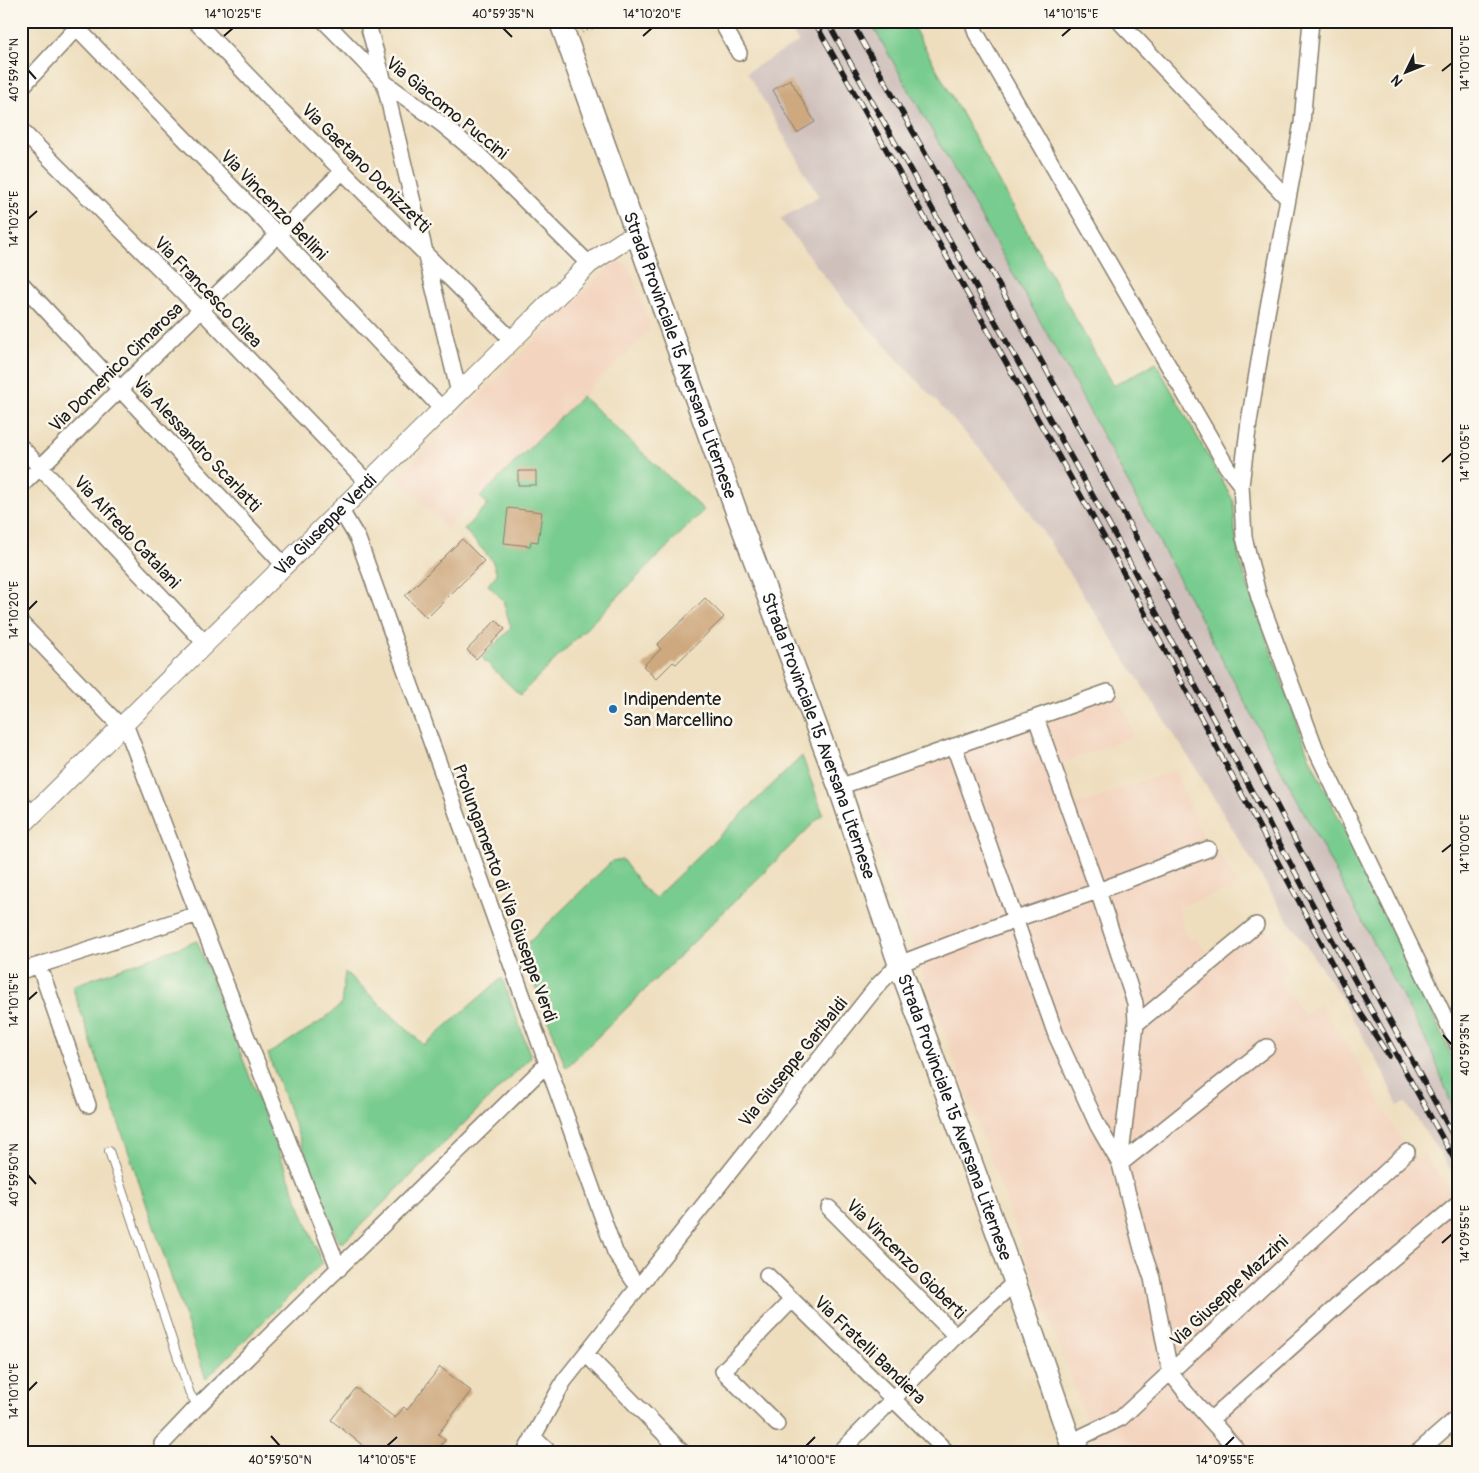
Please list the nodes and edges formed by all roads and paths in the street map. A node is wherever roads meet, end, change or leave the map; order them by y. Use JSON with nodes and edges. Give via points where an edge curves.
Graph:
{"nodes":[{"id":1,"x":195,"y":21,"type":"edge"},
{"id":2,"x":324,"y":21,"type":"edge"},
{"id":3,"x":367,"y":21,"type":"edge"},
{"id":4,"x":609,"y":21,"type":"edge"},
{"id":5,"x":721,"y":21,"type":"edge"},
{"id":6,"x":975,"y":21,"type":"edge"},
{"id":7,"x":1119,"y":21,"type":"edge"},
{"id":8,"x":1311,"y":21,"type":"edge"},
{"id":9,"x":80,"y":25,"type":"edge"},
{"id":10,"x":563,"y":30,"type":"edge"},
{"id":11,"x":739,"y":53,"type":"dead end"},
{"id":12,"x":384,"y":82,"type":"junction"},
{"id":13,"x":21,"y":88,"type":"edge"},
{"id":14,"x":21,"y":130,"type":"edge"},
{"id":15,"x":344,"y":171,"type":"junction"},
{"id":16,"x":1288,"y":199,"type":"junction"},
{"id":17,"x":278,"y":235,"type":"junction"},
{"id":18,"x":638,"y":235,"type":"junction"},
{"id":19,"x":425,"y":252,"type":"junction"},
{"id":20,"x":589,"y":264,"type":"junction"},
{"id":21,"x":21,"y":283,"type":"edge"},
{"id":22,"x":201,"y":310,"type":"junction"},
{"id":23,"x":512,"y":340,"type":"junction"},
{"id":24,"x":120,"y":389,"type":"junction"},
{"id":25,"x":459,"y":393,"type":"junction"},
{"id":26,"x":442,"y":409,"type":"junction"},
{"id":27,"x":21,"y":447,"type":"edge"},
{"id":28,"x":40,"y":467,"type":"junction"},
{"id":29,"x":368,"y":483,"type":"junction"},
{"id":30,"x":1241,"y":485,"type":"junction"},
{"id":31,"x":21,"y":486,"type":"edge"},
{"id":32,"x":340,"y":509,"type":"junction"},
{"id":33,"x":284,"y":565,"type":"junction"},
{"id":34,"x":21,"y":623,"type":"edge"},
{"id":35,"x":205,"y":643,"type":"junction"},
{"id":36,"x":1108,"y":692,"type":"dead end"},
{"id":37,"x":1036,"y":718,"type":"junction"},
{"id":38,"x":123,"y":726,"type":"junction"},
{"id":39,"x":954,"y":746,"type":"junction"},
{"id":40,"x":839,"y":787,"type":"junction"},
{"id":41,"x":25,"y":814,"type":"edge"},
{"id":42,"x":1208,"y":849,"type":"dead end"},
{"id":43,"x":1098,"y":891,"type":"junction"},
{"id":44,"x":198,"y":914,"type":"junction"},
{"id":45,"x":1016,"y":919,"type":"junction"},
{"id":46,"x":1256,"y":926,"type":"dead end"},
{"id":47,"x":899,"y":964,"type":"junction"},
{"id":48,"x":39,"y":965,"type":"junction"},
{"id":49,"x":21,"y":971,"type":"edge"},
{"id":50,"x":1136,"y":1024,"type":"junction"},
{"id":51,"x":1458,"y":1045,"type":"edge"},
{"id":52,"x":1267,"y":1047,"type":"dead end"},
{"id":53,"x":547,"y":1064,"type":"junction"},
{"id":54,"x":88,"y":1105,"type":"dead end"},
{"id":55,"x":109,"y":1151,"type":"dead end"},
{"id":56,"x":1407,"y":1152,"type":"dead end"},
{"id":57,"x":1120,"y":1164,"type":"junction"},
{"id":58,"x":1458,"y":1204,"type":"edge"},
{"id":59,"x":829,"y":1208,"type":"dead end"},
{"id":60,"x":339,"y":1269,"type":"junction"},
{"id":61,"x":767,"y":1275,"type":"dead end"},
{"id":62,"x":1015,"y":1282,"type":"junction"},
{"id":63,"x":640,"y":1286,"type":"junction"},
{"id":64,"x":792,"y":1300,"type":"junction"},
{"id":65,"x":956,"y":1336,"type":"junction"},
{"id":66,"x":586,"y":1354,"type":"junction"},
{"id":67,"x":1170,"y":1372,"type":"junction"},
{"id":68,"x":894,"y":1398,"type":"junction"},
{"id":69,"x":198,"y":1406,"type":"junction"},
{"id":70,"x":1458,"y":1417,"type":"edge"},
{"id":71,"x":1210,"y":1420,"type":"junction"},
{"id":72,"x":777,"y":1424,"type":"dead end"},
{"id":73,"x":534,"y":1436,"type":"junction"},
{"id":74,"x":162,"y":1444,"type":"dead end"},
{"id":75,"x":525,"y":1452,"type":"edge"},
{"id":76,"x":549,"y":1452,"type":"edge"},
{"id":77,"x":682,"y":1452,"type":"edge"},
{"id":78,"x":840,"y":1452,"type":"edge"},
{"id":79,"x":947,"y":1452,"type":"edge"},
{"id":80,"x":1074,"y":1452,"type":"edge"},
{"id":81,"x":1239,"y":1452,"type":"edge"},
{"id":82,"x":1418,"y":1452,"type":"edge"}],
"edges":[{"from":1,"to":15,"type":"street","name":"Via Gaetano Donizzetti"},
{"from":2,"to":12,"type":"street","name":"Via Giacomo Puccini"},
{"from":3,"to":12,"type":"street"},
{"from":4,"to":10,"type":"path"},
{"from":5,"to":11,"type":"street"},
{"from":6,"to":30,"type":"street","via":[[976,33],[1222,459]]},
{"from":7,"to":16,"type":"street"},
{"from":8,"to":16,"type":"street","via":[[1302,123]]},
{"from":9,"to":13,"type":"street"},
{"from":9,"to":17,"type":"street","name":"Via Vincenzo Bellini"},
{"from":10,"to":18,"type":"main road","name":"Strada Provinciale 15 Aversana Liternese"},
{"from":12,"to":19,"type":"street"},
{"from":12,"to":20,"type":"street","name":"Via Giacomo Puccini","via":[[479,155]]},
{"from":14,"to":22,"type":"street","name":"Via Francesco Cilea"},
{"from":15,"to":17,"type":"street","name":"Via Domenico Cimarosa"},
{"from":15,"to":19,"type":"street","name":"Via Gaetano Donizzetti"},
{"from":16,"to":30,"type":"street"},
{"from":17,"to":22,"type":"street","name":"Via Domenico Cimarosa"},
{"from":17,"to":26,"type":"street","name":"Via Vincenzo Bellini"},
{"from":18,"to":20,"type":"street","name":"Via Giuseppe Verdi"},
{"from":18,"to":40,"type":"main road","name":"Strada Provinciale 15 Aversana Liternese"},
{"from":19,"to":23,"type":"street","name":"Via Gaetano Donizzetti"},
{"from":19,"to":25,"type":"street"},
{"from":20,"to":23,"type":"street","name":"Via Giuseppe Verdi"},
{"from":21,"to":24,"type":"street","name":"Via Alessandro Scarlatti"},
{"from":22,"to":24,"type":"street","name":"Via Domenico Cimarosa"},
{"from":22,"to":29,"type":"street","name":"Via Francesco Cilea"},
{"from":23,"to":25,"type":"street","name":"Via Giuseppe Verdi"},
{"from":24,"to":28,"type":"street","name":"Via Domenico Cimarosa"},
{"from":24,"to":33,"type":"street","name":"Via Alessandro Scarlatti"},
{"from":25,"to":26,"type":"street","name":"Via Giuseppe Verdi"},
{"from":26,"to":29,"type":"street","name":"Via Giuseppe Verdi"},
{"from":27,"to":28,"type":"street","name":"Via Alfredo Catalani"},
{"from":28,"to":31,"type":"street","name":"Via Domenico Cimarosa"},
{"from":28,"to":35,"type":"street","name":"Via Alfredo Catalani"},
{"from":29,"to":32,"type":"street","name":"Via Giuseppe Verdi"},
{"from":30,"to":51,"type":"street","via":[[1244,537],[1259,598],[1316,750]]},
{"from":32,"to":33,"type":"street","name":"Via Giuseppe Verdi"},
{"from":32,"to":53,"type":"street","name":"Prolungamento di Via Giuseppe Verdi","via":[[358,539]]},
{"from":33,"to":35,"type":"street","name":"Via Giuseppe Verdi"},
{"from":34,"to":38,"type":"street"},
{"from":35,"to":38,"type":"street","name":"Via Giuseppe Verdi"},
{"from":36,"to":37,"type":"street"},
{"from":37,"to":39,"type":"street"},
{"from":37,"to":43,"type":"street"},
{"from":38,"to":41,"type":"street","name":"Via Giuseppe Verdi"},
{"from":38,"to":44,"type":"street"},
{"from":39,"to":40,"type":"street"},
{"from":39,"to":45,"type":"street"},
{"from":40,"to":47,"type":"main road","name":"Strada Provinciale 15 Aversana Liternese"},
{"from":42,"to":43,"type":"street","name":"Via Giuseppe Garibaldi"},
{"from":43,"to":45,"type":"street","name":"Via Giuseppe Garibaldi"},
{"from":43,"to":50,"type":"street","via":[[1135,1003]]},
{"from":44,"to":48,"type":"street"},
{"from":44,"to":60,"type":"street"},
{"from":45,"to":47,"type":"street","name":"Via Giuseppe Garibaldi"},
{"from":45,"to":57,"type":"street","via":[[1056,1035],[1098,1126]]},
{"from":46,"to":50,"type":"street"},
{"from":47,"to":62,"type":"main road","name":"Strada Provinciale 15 Aversana Liternese"},
{"from":47,"to":63,"type":"street","name":"Via Giuseppe Garibaldi","via":[[878,985]]},
{"from":48,"to":49,"type":"street"},
{"from":48,"to":54,"type":"street"},
{"from":50,"to":57,"type":"street"},
{"from":52,"to":57,"type":"street"},
{"from":53,"to":60,"type":"street"},
{"from":53,"to":63,"type":"street","name":"Prolungamento di Via Giuseppe Verdi","via":[[615,1252]]},
{"from":55,"to":69,"type":"lane","via":[[190,1394]]},
{"from":56,"to":67,"type":"street","name":"Via Giuseppe Mazzini"},
{"from":57,"to":67,"type":"street","via":[[1152,1278]]},
{"from":58,"to":71,"type":"street","via":[[1356,1289]]},
{"from":59,"to":65,"type":"street","name":"Via Vincenzo Gioberti"},
{"from":60,"to":69,"type":"street"},
{"from":61,"to":64,"type":"street","name":"Via Fratelli Bandiera"},
{"from":62,"to":65,"type":"street"},
{"from":62,"to":80,"type":"main road","name":"Strada Provinciale 15 Aversana Liternese"},
{"from":63,"to":66,"type":"street","name":"Via Giuseppe Garibaldi"},
{"from":64,"to":68,"type":"street","name":"Via Fratelli Bandiera"},
{"from":64,"to":72,"type":"street","via":[[723,1371]]},
{"from":65,"to":68,"type":"street"},
{"from":66,"to":73,"type":"street","name":"Via Giuseppe Garibaldi","via":[[564,1381]]},
{"from":66,"to":77,"type":"street"},
{"from":67,"to":71,"type":"street"},
{"from":67,"to":80,"type":"street","name":"Via Giuseppe Mazzini","via":[[1121,1418],[1083,1436]]},
{"from":68,"to":78,"type":"street"},
{"from":68,"to":79,"type":"street","name":"Via Fratelli Bandiera"},
{"from":69,"to":74,"type":"street"},
{"from":70,"to":82,"type":"street"},
{"from":71,"to":81,"type":"street"},
{"from":73,"to":75,"type":"street","name":"Via Giuseppe Garibaldi"},
{"from":73,"to":76,"type":"street"}]}
